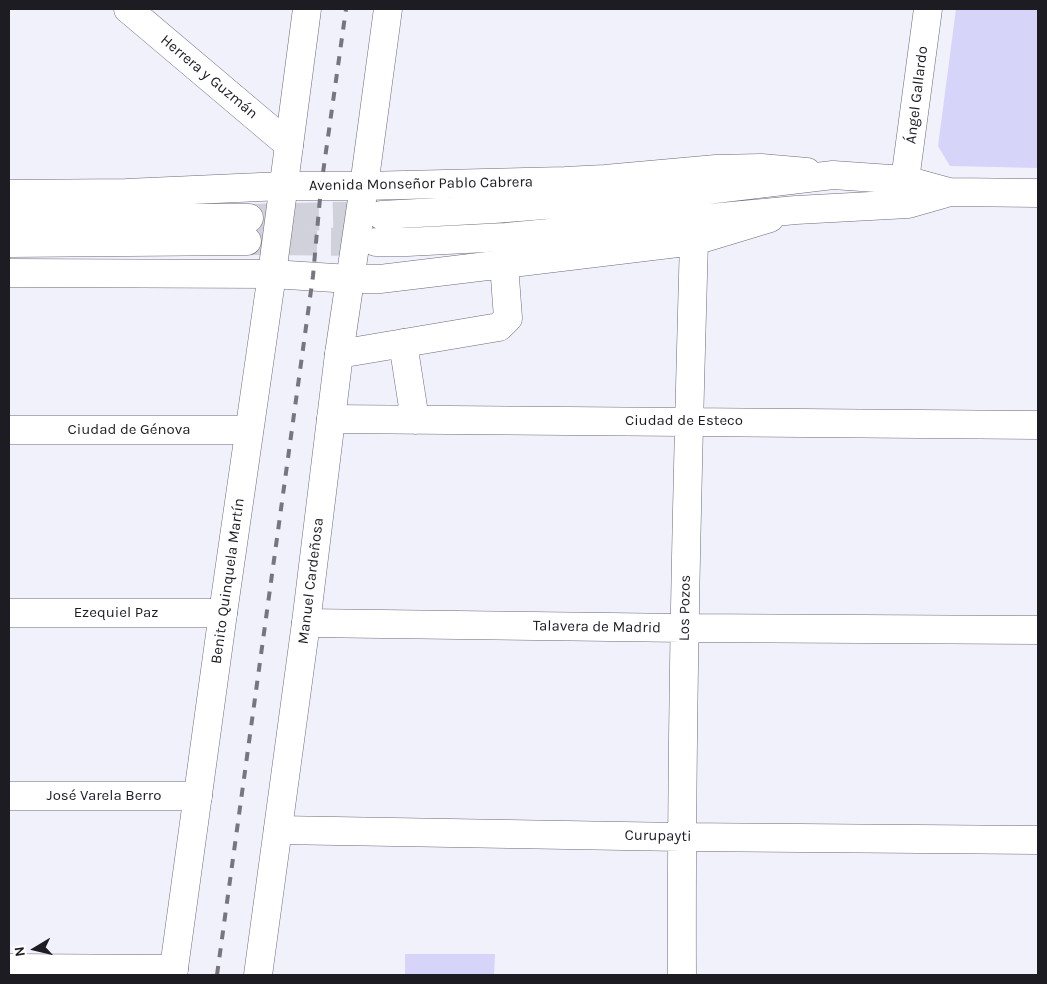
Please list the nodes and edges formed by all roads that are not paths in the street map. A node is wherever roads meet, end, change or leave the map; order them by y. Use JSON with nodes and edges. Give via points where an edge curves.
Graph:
{"nodes":[{"id":1,"x":128,"y":9,"type":"edge"},
{"id":2,"x":308,"y":9,"type":"edge"},
{"id":3,"x":388,"y":9,"type":"edge"},
{"id":4,"x":928,"y":9,"type":"edge"},
{"id":5,"x":289,"y":145,"type":"junction"},
{"id":6,"x":833,"y":175,"type":"junction"},
{"id":7,"x":905,"y":180,"type":"junction"},
{"id":8,"x":283,"y":186,"type":"junction"},
{"id":9,"x":364,"y":186,"type":"junction"},
{"id":10,"x":950,"y":192,"type":"junction"},
{"id":11,"x":1038,"y":193,"type":"edge"},
{"id":12,"x":9,"y":194,"type":"edge"},
{"id":13,"x":796,"y":210,"type":"junction"},
{"id":14,"x":381,"y":215,"type":"tunnel mouth"},
{"id":15,"x":9,"y":218,"type":"edge"},
{"id":16,"x":694,"y":241,"type":"junction"},
{"id":17,"x":376,"y":242,"type":"tunnel mouth"},
{"id":18,"x":9,"y":243,"type":"edge"},
{"id":19,"x":504,"y":264,"type":"junction"},
{"id":20,"x":9,"y":273,"type":"edge"},
{"id":21,"x":272,"y":274,"type":"junction"},
{"id":22,"x":350,"y":279,"type":"junction"},
{"id":23,"x":403,"y":343,"type":"junction"},
{"id":24,"x":339,"y":354,"type":"junction"},
{"id":25,"x":331,"y":419,"type":"junction"},
{"id":26,"x":415,"y":420,"type":"junction"},
{"id":27,"x":689,"y":421,"type":"junction"},
{"id":28,"x":1038,"y":425,"type":"edge"},
{"id":29,"x":9,"y":430,"type":"edge"},
{"id":30,"x":249,"y":430,"type":"junction"},
{"id":31,"x":9,"y":613,"type":"edge"},
{"id":32,"x":223,"y":613,"type":"junction"},
{"id":33,"x":306,"y":623,"type":"junction"},
{"id":34,"x":685,"y":628,"type":"junction"},
{"id":35,"x":1038,"y":630,"type":"edge"},
{"id":36,"x":9,"y":796,"type":"edge"},
{"id":37,"x":198,"y":796,"type":"junction"},
{"id":38,"x":278,"y":830,"type":"junction"},
{"id":39,"x":681,"y":837,"type":"junction"},
{"id":40,"x":1038,"y":840,"type":"edge"},
{"id":41,"x":9,"y":968,"type":"edge"},
{"id":42,"x":174,"y":972,"type":"edge"},
{"id":43,"x":258,"y":975,"type":"edge"},
{"id":44,"x":682,"y":975,"type":"edge"}],
"edges":[{"from":1,"to":5,"type":"street","name":"Herrera y Guzmán"},
{"from":2,"to":5,"type":"street","name":"Benito Quinquela Martín"},
{"from":3,"to":9,"type":"street","name":"Manuel Cardeñosa"},
{"from":4,"to":7,"type":"street","name":"Ángel Gallardo"},
{"from":5,"to":8,"type":"street","name":"Benito Quinquela Martín"},
{"from":6,"to":7,"type":"street","name":"Avenida Monseñor Pablo Cabrera"},
{"from":6,"to":9,"type":"street","name":"Avenida Monseñor Pablo Cabrera","via":[[761,168],[716,169],[605,179]]},
{"from":6,"to":14,"type":"street","name":"Avenida Monseñor Pablo Cabrera","via":[[648,198]]},
{"from":7,"to":10,"type":"street","name":"Avenida Monseñor Pablo Cabrera"},
{"from":8,"to":9,"type":"street","name":"Avenida Monseñor Pablo Cabrera"},
{"from":8,"to":12,"type":"street","name":"Avenida Monseñor Pablo Cabrera"},
{"from":8,"to":21,"type":"street","name":"Benito Quinquela Martín"},
{"from":9,"to":22,"type":"street","name":"Manuel Cardeñosa"},
{"from":10,"to":11,"type":"street","name":"Avenida Monseñor Pablo Cabrera"},
{"from":10,"to":13,"type":"street","name":"Avenida Monseñor Pablo Cabrera","via":[[908,204]]},
{"from":13,"to":16,"type":"street","name":"Avenida Monseñor Pablo Cabrera"},
{"from":13,"to":17,"type":"street","name":"Avenida Monseñor Pablo Cabrera","via":[[506,237]]},
{"from":15,"to":18,"type":"street","via":[[248,230]]},
{"from":16,"to":19,"type":"street","name":"Avenida Monseñor Pablo Cabrera"},
{"from":16,"to":27,"type":"street","name":"Los Pozos"},
{"from":19,"to":22,"type":"street","name":"Avenida Monseñor Pablo Cabrera","via":[[380,279]]},
{"from":19,"to":23,"type":"street","via":[[508,318],[499,327]]},
{"from":20,"to":21,"type":"street","name":"Avenida Monseñor Pablo Cabrera"},
{"from":21,"to":22,"type":"street","name":"Avenida Monseñor Pablo Cabrera"},
{"from":21,"to":30,"type":"street","name":"Benito Quinquela Martín"},
{"from":22,"to":24,"type":"street","name":"Manuel Cardeñosa"},
{"from":23,"to":24,"type":"street"},
{"from":23,"to":26,"type":"street"},
{"from":24,"to":25,"type":"street","name":"Manuel Cardeñosa"},
{"from":25,"to":26,"type":"street","name":"Ciudad de Esteco"},
{"from":25,"to":33,"type":"street","name":"Manuel Cardeñosa"},
{"from":26,"to":27,"type":"street","name":"Ciudad de Esteco"},
{"from":27,"to":28,"type":"street","name":"Ciudad de Esteco"},
{"from":27,"to":34,"type":"street","name":"Los Pozos"},
{"from":29,"to":30,"type":"street","name":"Ciudad de Génova"},
{"from":30,"to":32,"type":"street","name":"Benito Quinquela Martín"},
{"from":31,"to":32,"type":"street","name":"Ezequiel Paz"},
{"from":32,"to":37,"type":"street","name":"Benito Quinquela Martín"},
{"from":33,"to":34,"type":"street","name":"Talavera de Madrid"},
{"from":33,"to":38,"type":"street","name":"Manuel Cardeñosa"},
{"from":34,"to":35,"type":"street","name":"Talavera de Madrid"},
{"from":34,"to":39,"type":"street","name":"Los Pozos"},
{"from":36,"to":37,"type":"street","name":"José Varela Berro"},
{"from":37,"to":42,"type":"street","name":"Benito Quinquela Martín"},
{"from":38,"to":39,"type":"street","name":"Curupayti"},
{"from":38,"to":43,"type":"street","name":"Manuel Cardeñosa"},
{"from":39,"to":40,"type":"street","name":"Curupayti"},
{"from":39,"to":44,"type":"street","name":"Los Pozos"},
{"from":41,"to":42,"type":"street"}]}
